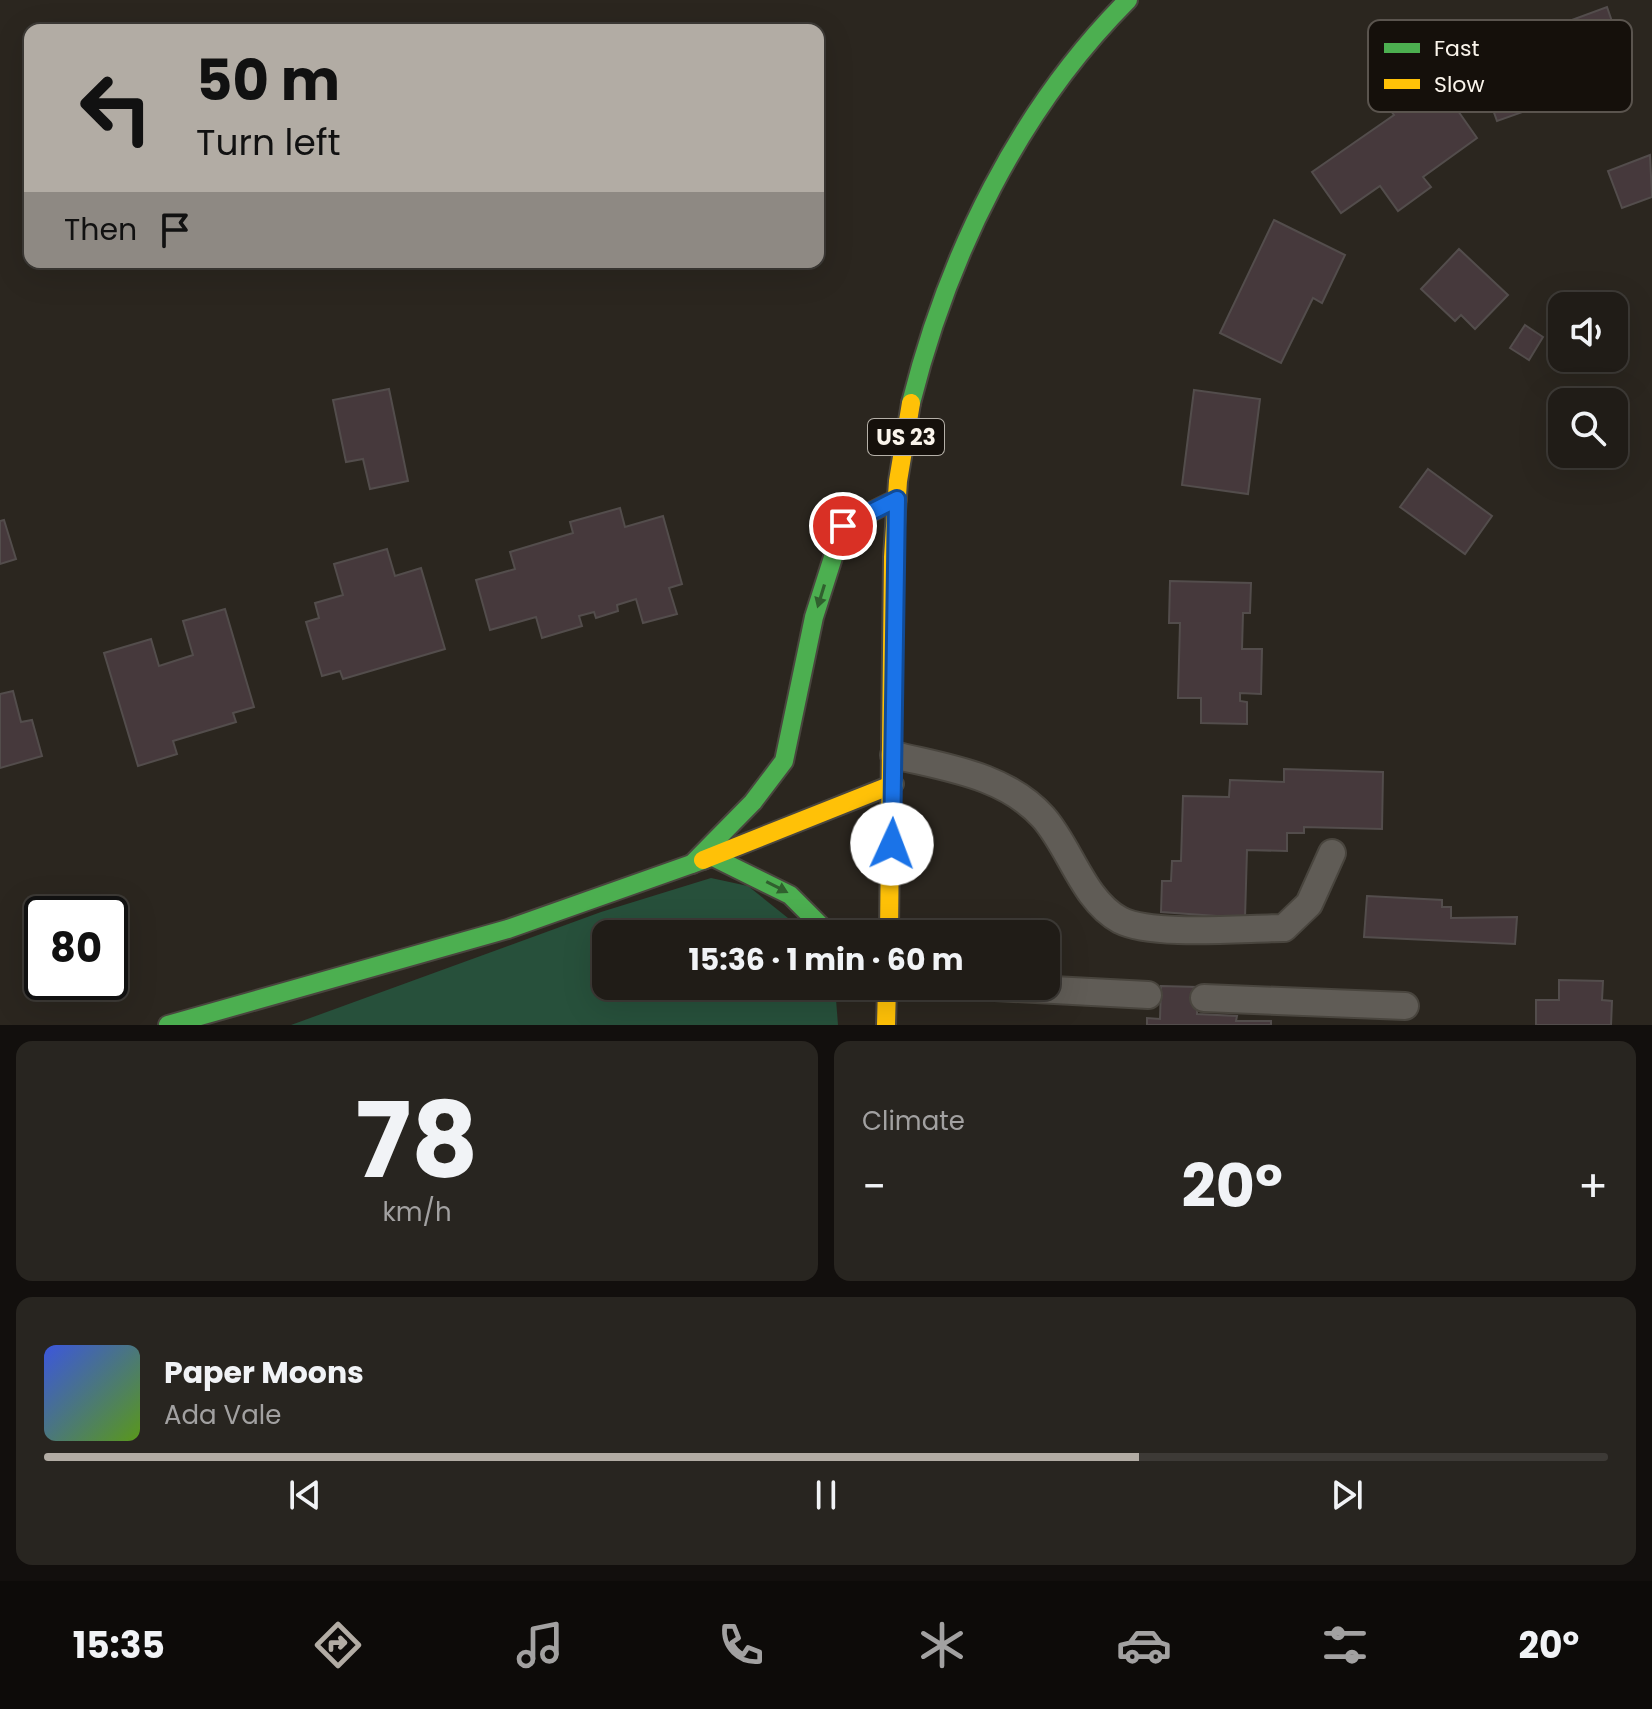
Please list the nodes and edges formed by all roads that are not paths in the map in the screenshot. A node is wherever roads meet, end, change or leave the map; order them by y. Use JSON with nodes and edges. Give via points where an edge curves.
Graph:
{"nodes":[{"id":1,"x":1128,"y":0,"type":"edge"},
{"id":2,"x":897,"y":499,"type":"junction"},
{"id":3,"x":894,"y":755,"type":"junction"},
{"id":4,"x":894,"y":784,"type":"junction"},
{"id":5,"x":1332,"y":853,"type":"dead end"},
{"id":6,"x":713,"y":857,"type":"junction"},
{"id":7,"x":692,"y":864,"type":"junction"},
{"id":8,"x":817,"y":920,"type":"edge"},
{"id":9,"x":889,"y":920,"type":"edge"},
{"id":10,"x":1060,"y":990,"type":"edge"},
{"id":11,"x":1148,"y":995,"type":"dead end"},
{"id":12,"x":1204,"y":998,"type":"dead end"},
{"id":13,"x":1405,"y":1006,"type":"dead end"},
{"id":14,"x":168,"y":1025,"type":"edge"}],
"edges":[{"from":1,"to":2,"type":"main road","number":"US 23","via":[[1034,115],[993,185],[930,333],[910,409]]},
{"from":2,"to":3,"type":"main road","number":"US 23"},
{"from":2,"to":7,"type":"main road","one_way":true,"via":[[843,526],[814,617],[784,761],[753,802]]},
{"from":3,"to":4,"type":"main road","number":"US 23"},
{"from":3,"to":5,"type":"lane","via":[[1001,783],[1043,817],[1097,899],[1120,920],[1160,928],[1284,928],[1309,904]]},
{"from":4,"to":6,"type":"main road"},
{"from":4,"to":9,"type":"main road","number":"US 23"},
{"from":6,"to":7,"type":"main road"},
{"from":6,"to":8,"type":"main road","one_way":true,"via":[[784,889]]},
{"from":7,"to":14,"type":"main road","via":[[508,929]]},
{"from":10,"to":11,"type":"lane"},
{"from":12,"to":13,"type":"lane"}]}
